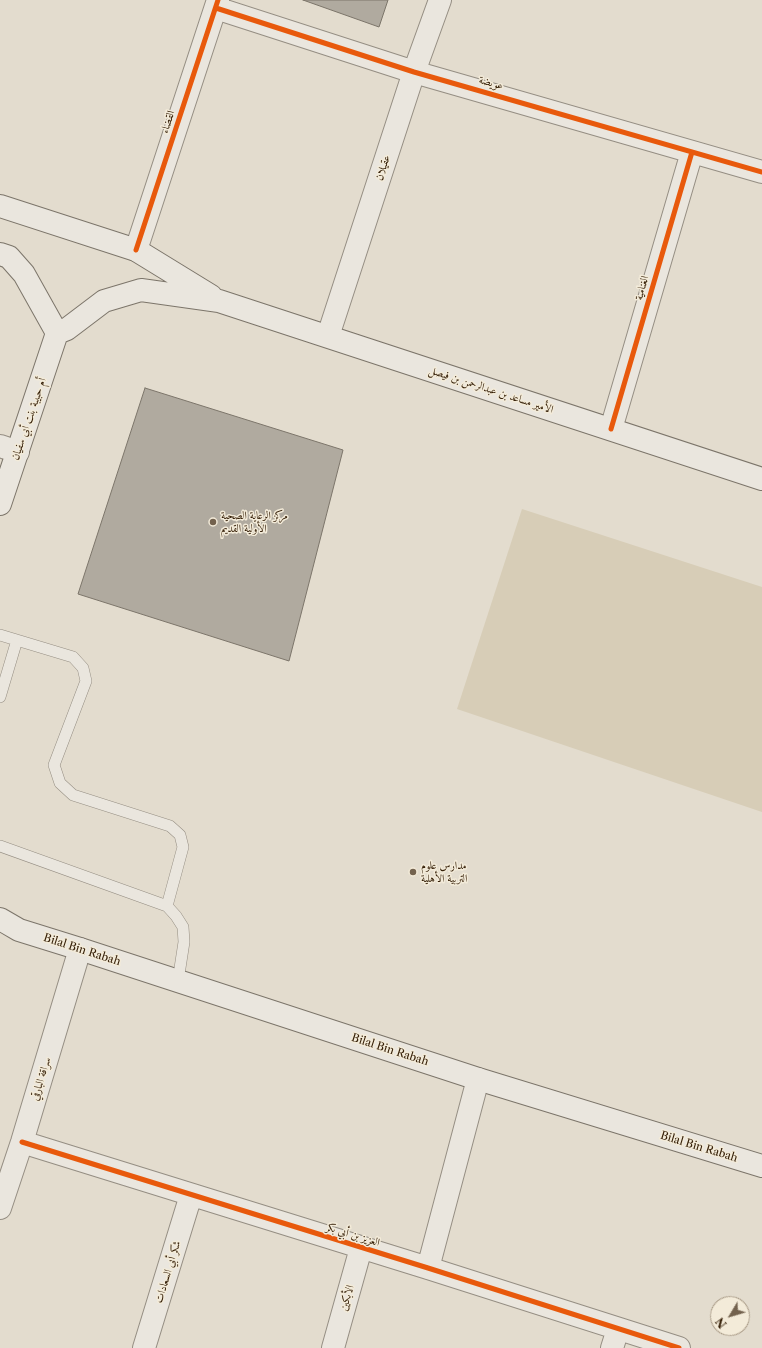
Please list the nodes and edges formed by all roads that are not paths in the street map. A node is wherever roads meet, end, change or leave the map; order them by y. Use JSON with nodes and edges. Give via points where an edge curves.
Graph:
{"nodes":[{"id":1,"x":440,"y":0,"type":"edge"},
{"id":2,"x":217,"y":4,"type":"edge"},
{"id":3,"x":414,"y":72,"type":"junction"},
{"id":4,"x":692,"y":152,"type":"junction"},
{"id":5,"x":762,"y":172,"type":"edge"},
{"id":6,"x":0,"y":206,"type":"edge"},
{"id":7,"x":136,"y":250,"type":"junction"},
{"id":8,"x":0,"y":254,"type":"edge"},
{"id":9,"x":219,"y":301,"type":"junction"},
{"id":10,"x":57,"y":333,"type":"junction"},
{"id":11,"x":328,"y":336,"type":"junction"},
{"id":12,"x":611,"y":429,"type":"junction"},
{"id":13,"x":9,"y":449,"type":"edge"},
{"id":14,"x":762,"y":479,"type":"edge"},
{"id":15,"x":0,"y":504,"type":"edge"},
{"id":16,"x":0,"y":635,"type":"edge"},
{"id":17,"x":17,"y":640,"type":"junction"},
{"id":18,"x":0,"y":697,"type":"edge"},
{"id":19,"x":0,"y":846,"type":"edge"},
{"id":20,"x":167,"y":906,"type":"junction"},
{"id":21,"x":0,"y":918,"type":"edge"},
{"id":22,"x":10,"y":929,"type":"edge"},
{"id":23,"x":80,"y":949,"type":"junction"},
{"id":24,"x":178,"y":981,"type":"junction"},
{"id":25,"x":478,"y":1079,"type":"junction"},
{"id":26,"x":22,"y":1142,"type":"junction"},
{"id":27,"x":762,"y":1166,"type":"edge"},
{"id":28,"x":191,"y":1195,"type":"junction"},
{"id":29,"x":0,"y":1208,"type":"edge"},
{"id":30,"x":361,"y":1248,"type":"junction"},
{"id":31,"x":428,"y":1268,"type":"junction"},
{"id":32,"x":615,"y":1338,"type":"edge"},
{"id":33,"x":144,"y":1348,"type":"edge"},
{"id":34,"x":333,"y":1348,"type":"edge"},
{"id":35,"x":679,"y":1348,"type":"edge"}],
"edges":[{"from":1,"to":3,"type":"street","name":"عقيلان"},
{"from":2,"to":3,"type":"street","name":"عويضة"},
{"from":2,"to":7,"type":"street","name":"القضاء"},
{"from":3,"to":4,"type":"street","name":"عويضة"},
{"from":3,"to":11,"type":"street","name":"عقيلان"},
{"from":4,"to":5,"type":"street","name":"عويضة"},
{"from":4,"to":12,"type":"street","name":"الغنامية"},
{"from":6,"to":7,"type":"street","name":"الأمير مساعد بن عبدالرحمن بن فيصل"},
{"from":7,"to":9,"type":"street","name":"الأمير مساعد بن عبدالرحمن بن فيصل"},
{"from":8,"to":10,"type":"street","via":[[9,257],[24,274]]},
{"from":9,"to":10,"type":"street","name":"الأمير مساعد بن عبدالرحمن بن فيصل","via":[[141,290],[104,300],[67,329]]},
{"from":9,"to":11,"type":"street","name":"الأمير مساعد بن عبدالرحمن بن فيصل"},
{"from":10,"to":13,"type":"street","name":"أم حبيبة بنت أبي سفيان"},
{"from":11,"to":12,"type":"street","name":"الأمير مساعد بن عبدالرحمن بن فيصل"},
{"from":12,"to":14,"type":"street","name":"الأمير مساعد بن عبدالرحمن بن فيصل"},
{"from":13,"to":15,"type":"street","name":"أم حبيبة بنت أبي سفيان"},
{"from":16,"to":17,"type":"lane"},
{"from":17,"to":18,"type":"lane"},
{"from":17,"to":20,"type":"lane","via":[[72,657],[83,668],[86,681],[54,765],[60,783],[73,795],[170,826],[180,835],[183,847]]},
{"from":19,"to":20,"type":"lane"},
{"from":20,"to":24,"type":"lane","via":[[183,927],[184,942]]},
{"from":21,"to":22,"type":"street","name":"Bilal Bin Rabah"},
{"from":22,"to":23,"type":"street","name":"Bilal Bin Rabah"},
{"from":23,"to":24,"type":"street","name":"Bilal Bin Rabah"},
{"from":23,"to":26,"type":"street","name":"سراقة البارقي"},
{"from":24,"to":25,"type":"street","name":"Bilal Bin Rabah"},
{"from":25,"to":27,"type":"street","name":"Bilal Bin Rabah"},
{"from":25,"to":31,"type":"street"},
{"from":26,"to":28,"type":"street","name":"العزيز بن أبي بكر"},
{"from":26,"to":29,"type":"street","name":"سراقة البارقي"},
{"from":28,"to":30,"type":"street","name":"العزيز بن أبي بكر"},
{"from":28,"to":33,"type":"street","name":"شكر أبي السعادات"},
{"from":30,"to":31,"type":"street","name":"العزيز بن أبي بكر"},
{"from":30,"to":34,"type":"street","name":"الأبكين"},
{"from":31,"to":32,"type":"street","name":"العزيز بن أبي بكر"},
{"from":32,"to":35,"type":"street","name":"العزيز بن أبي بكر"}]}
